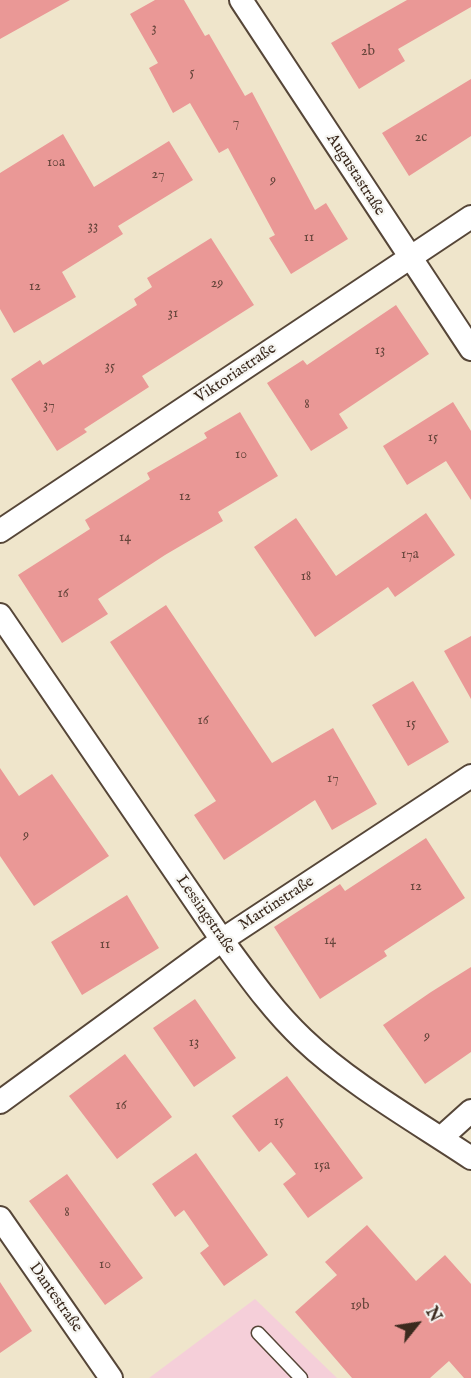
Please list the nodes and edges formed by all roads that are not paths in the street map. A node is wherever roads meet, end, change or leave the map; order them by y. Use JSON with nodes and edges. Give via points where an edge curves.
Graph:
{"nodes":[{"id":1,"x":241,"y":0,"type":"edge"},
{"id":2,"x":471,"y":217,"type":"edge"},
{"id":3,"x":410,"y":258,"type":"junction"},
{"id":4,"x":471,"y":349,"type":"edge"},
{"id":5,"x":0,"y":531,"type":"edge"},
{"id":6,"x":0,"y":615,"type":"edge"},
{"id":7,"x":471,"y":776,"type":"edge"},
{"id":8,"x":222,"y":940,"type":"junction"},
{"id":9,"x":0,"y":1102,"type":"edge"},
{"id":10,"x":471,"y":1111,"type":"edge"},
{"id":11,"x":441,"y":1138,"type":"junction"},
{"id":12,"x":471,"y":1158,"type":"edge"},
{"id":13,"x":0,"y":1218,"type":"edge"},
{"id":14,"x":258,"y":1333,"type":"dead end"},
{"id":15,"x":111,"y":1378,"type":"edge"},
{"id":16,"x":302,"y":1378,"type":"edge"}],
"edges":[{"from":1,"to":3,"type":"street","name":"Augustastraße"},
{"from":2,"to":3,"type":"street","name":"Viktoriastraße"},
{"from":3,"to":4,"type":"street","name":"Augustastraße"},
{"from":3,"to":5,"type":"street","name":"Viktoriastraße"},
{"from":6,"to":8,"type":"street","name":"Lessingstraße"},
{"from":7,"to":8,"type":"street","name":"Martinstraße"},
{"from":8,"to":9,"type":"street","name":"Martinstraße"},
{"from":8,"to":11,"type":"street","name":"Lessingstraße","via":[[302,1039],[361,1085]]},
{"from":10,"to":11,"type":"street"},
{"from":11,"to":12,"type":"street","name":"Lessingstraße"},
{"from":13,"to":15,"type":"street","name":"Dantestraße"},
{"from":14,"to":16,"type":"lane"}]}
